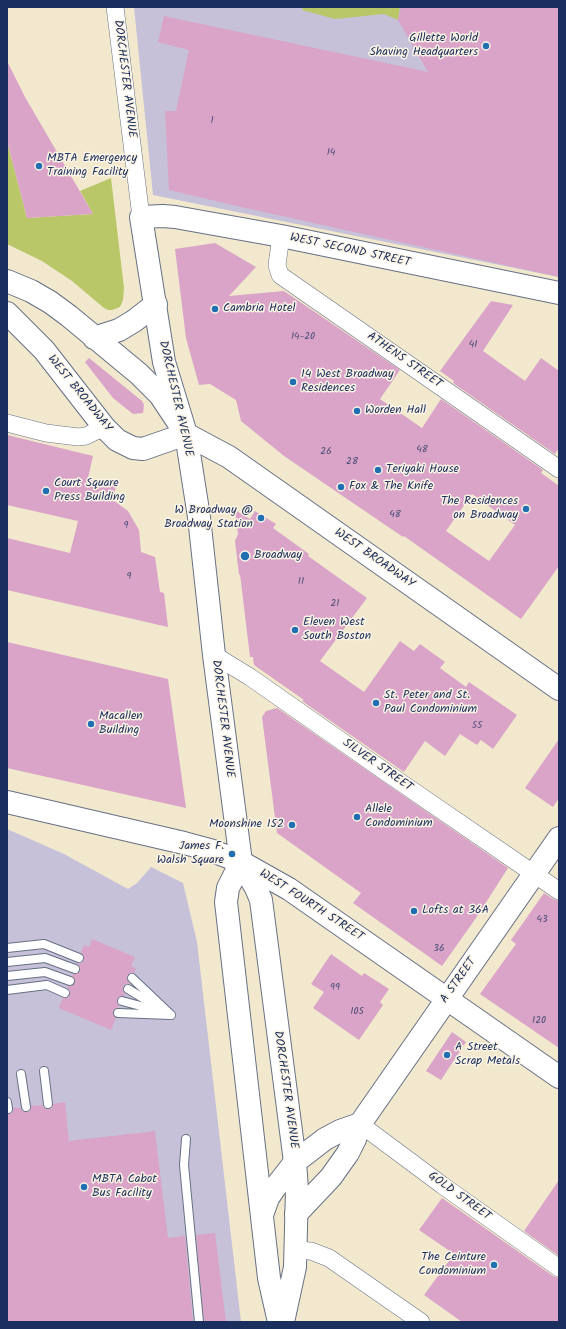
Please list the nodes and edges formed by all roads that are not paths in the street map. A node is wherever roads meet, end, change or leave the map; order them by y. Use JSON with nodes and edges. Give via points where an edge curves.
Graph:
{"nodes":[{"id":1,"x":115,"y":7,"type":"edge"},
{"id":2,"x":141,"y":217,"type":"junction"},
{"id":3,"x":281,"y":236,"type":"junction"},
{"id":4,"x":7,"y":281,"type":"edge"},
{"id":5,"x":559,"y":293,"type":"edge"},
{"id":6,"x":156,"y":304,"type":"junction"},
{"id":7,"x":7,"y":313,"type":"edge"},
{"id":8,"x":94,"y":338,"type":"junction"},
{"id":9,"x":7,"y":423,"type":"edge"},
{"id":10,"x":104,"y":427,"type":"junction"},
{"id":11,"x":186,"y":434,"type":"junction"},
{"id":12,"x":559,"y":469,"type":"edge"},
{"id":13,"x":214,"y":655,"type":"junction"},
{"id":14,"x":559,"y":689,"type":"edge"},
{"id":15,"x":7,"y":802,"type":"edge"},
{"id":16,"x":559,"y":838,"type":"edge"},
{"id":17,"x":241,"y":862,"type":"junction"},
{"id":18,"x":534,"y":873,"type":"junction"},
{"id":19,"x":559,"y":891,"type":"edge"},
{"id":20,"x":7,"y":948,"type":"edge"},
{"id":21,"x":79,"y":958,"type":"dead end"},
{"id":22,"x":7,"y":962,"type":"edge"},
{"id":23,"x":75,"y":969,"type":"dead end"},
{"id":24,"x":7,"y":976,"type":"edge"},
{"id":25,"x":132,"y":978,"type":"dead end"},
{"id":26,"x":70,"y":981,"type":"dead end"},
{"id":27,"x":128,"y":988,"type":"dead end"},
{"id":28,"x":7,"y":990,"type":"edge"},
{"id":29,"x":65,"y":993,"type":"dead end"},
{"id":30,"x":447,"y":999,"type":"junction"},
{"id":31,"x":122,"y":1001,"type":"dead end"},
{"id":32,"x":118,"y":1013,"type":"dead end"},
{"id":33,"x":171,"y":1015,"type":"junction"},
{"id":34,"x":44,"y":1071,"type":"dead end"},
{"id":35,"x":22,"y":1074,"type":"dead end"},
{"id":36,"x":559,"y":1077,"type":"edge"},
{"id":37,"x":48,"y":1104,"type":"dead end"},
{"id":38,"x":26,"y":1107,"type":"dead end"},
{"id":39,"x":360,"y":1124,"type":"junction"},
{"id":40,"x":186,"y":1138,"type":"dead end"},
{"id":41,"x":295,"y":1162,"type":"junction"},
{"id":42,"x":296,"y":1214,"type":"junction"},
{"id":43,"x":262,"y":1215,"type":"junction"},
{"id":44,"x":296,"y":1250,"type":"junction"},
{"id":45,"x":559,"y":1268,"type":"edge"},
{"id":46,"x":199,"y":1322,"type":"edge"},
{"id":47,"x":279,"y":1322,"type":"edge"},
{"id":48,"x":283,"y":1322,"type":"edge"},
{"id":49,"x":421,"y":1322,"type":"edge"}],
"edges":[{"from":1,"to":2,"type":"street","name":"DORCHESTER AVENUE"},
{"from":2,"to":3,"type":"main road","name":"WEST SECOND STREET","via":[[175,217]]},
{"from":2,"to":6,"type":"main road","name":"DORCHESTER AVENUE"},
{"from":3,"to":5,"type":"main road","name":"WEST SECOND STREET"},
{"from":3,"to":12,"type":"street","name":"ATHENS STREET","via":[[277,265],[280,275]]},
{"from":4,"to":8,"type":"main road","name":"WEST BROADWAY","via":[[50,302]]},
{"from":6,"to":8,"type":"main road","via":[[120,330]]},
{"from":6,"to":11,"type":"main road","name":"DORCHESTER AVENUE","via":[[164,362]]},
{"from":7,"to":10,"type":"main road","name":"WEST BROADWAY","via":[[44,350]]},
{"from":8,"to":11,"type":"main road","name":"WEST BROADWAY","via":[[139,374],[160,395]]},
{"from":9,"to":10,"type":"street","via":[[46,433],[78,437]]},
{"from":10,"to":11,"type":"main road","name":"WEST BROADWAY","via":[[118,440],[133,448],[143,449]]},
{"from":11,"to":13,"type":"main road","name":"DORCHESTER AVENUE","via":[[199,517]]},
{"from":11,"to":14,"type":"main road","name":"WEST BROADWAY","via":[[229,457]]},
{"from":13,"to":17,"type":"main road","name":"DORCHESTER AVENUE"},
{"from":13,"to":18,"type":"street","name":"SILVER STREET","via":[[250,677]]},
{"from":15,"to":17,"type":"main road","name":"WEST FOURTH STREET","via":[[184,843]]},
{"from":16,"to":18,"type":"main road","name":"A STREET"},
{"from":17,"to":30,"type":"main road","name":"WEST FOURTH STREET","via":[[289,889]]},
{"from":17,"to":41,"type":"main road","name":"DORCHESTER AVENUE","via":[[261,900]]},
{"from":17,"to":43,"type":"main road","via":[[228,888],[226,902]]},
{"from":18,"to":19,"type":"street","name":"SILVER STREET"},
{"from":18,"to":30,"type":"main road","name":"A STREET"},
{"from":20,"to":21,"type":"lane","via":[[44,944]]},
{"from":22,"to":23,"type":"lane","via":[[45,958]]},
{"from":24,"to":26,"type":"lane","via":[[46,972]]},
{"from":25,"to":33,"type":"lane"},
{"from":27,"to":33,"type":"lane"},
{"from":28,"to":29,"type":"lane","via":[[47,985]]},
{"from":30,"to":36,"type":"main road","name":"WEST FOURTH STREET"},
{"from":30,"to":39,"type":"main road","name":"A STREET"},
{"from":31,"to":33,"type":"lane"},
{"from":32,"to":33,"type":"lane"},
{"from":34,"to":37,"type":"lane"},
{"from":35,"to":38,"type":"lane"},
{"from":39,"to":41,"type":"main road","via":[[340,1130]]},
{"from":39,"to":42,"type":"main road","name":"A STREET","via":[[352,1146],[335,1171]]},
{"from":39,"to":45,"type":"street","name":"GOLD STREET"},
{"from":40,"to":46,"type":"lane","via":[[184,1165]]},
{"from":41,"to":42,"type":"main road","name":"DORCHESTER AVENUE"},
{"from":41,"to":43,"type":"main road","via":[[274,1189]]},
{"from":42,"to":44,"type":"main road","name":"DORCHESTER AVENUE"},
{"from":43,"to":47,"type":"main road","via":[[269,1278]]},
{"from":44,"to":48,"type":"main road","name":"DORCHESTER AVENUE","via":[[294,1274]]},
{"from":44,"to":49,"type":"street","via":[[311,1251],[329,1258]]}]}
